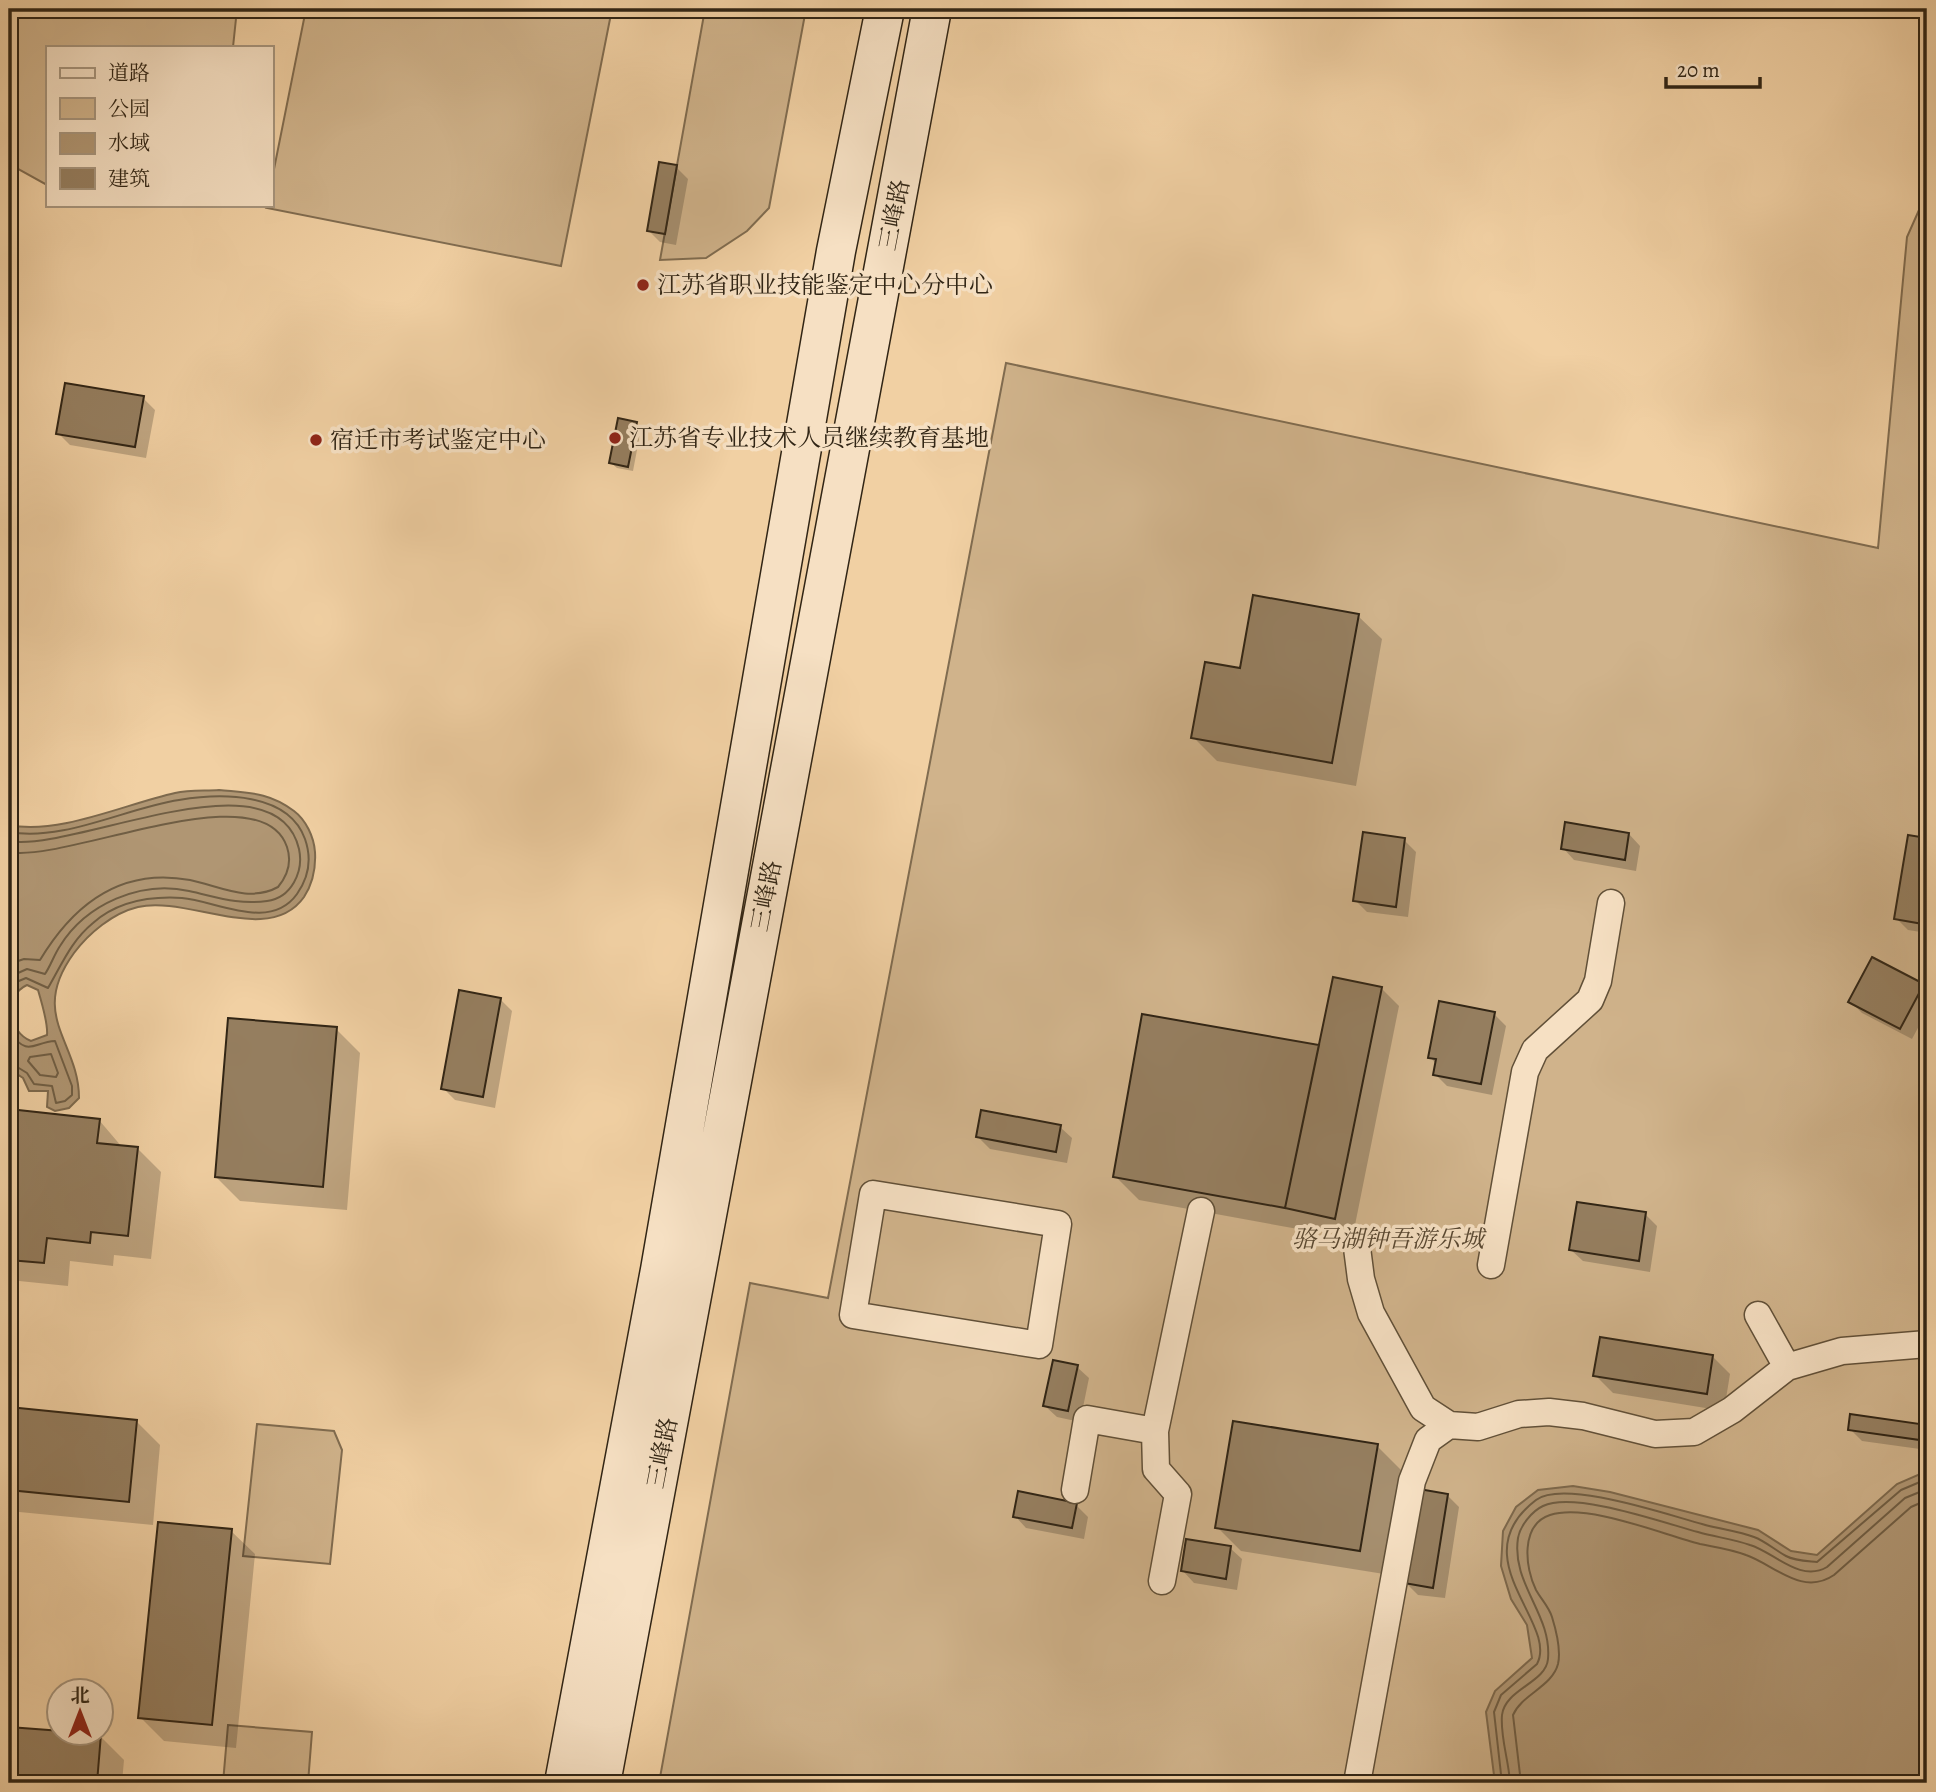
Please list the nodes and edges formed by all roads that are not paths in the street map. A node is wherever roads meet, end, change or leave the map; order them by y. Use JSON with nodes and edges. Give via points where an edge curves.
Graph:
{"nodes":[{"id":1,"x":885,"y":9,"type":"edge"},
{"id":2,"x":932,"y":9,"type":"edge"},
{"id":3,"x":1611,"y":904,"type":"dead end"},
{"id":4,"x":1200,"y":1211,"type":"dead end"},
{"id":5,"x":1058,"y":1224,"type":"joint"},
{"id":6,"x":1356,"y":1240,"type":"dead end"},
{"id":7,"x":1491,"y":1265,"type":"dead end"},
{"id":8,"x":1758,"y":1315,"type":"dead end"},
{"id":9,"x":1927,"y":1344,"type":"edge"},
{"id":10,"x":1787,"y":1367,"type":"junction"},
{"id":11,"x":1448,"y":1425,"type":"junction"},
{"id":12,"x":1155,"y":1431,"type":"junction"},
{"id":13,"x":1075,"y":1490,"type":"dead end"},
{"id":14,"x":1163,"y":1581,"type":"dead end"},
{"id":15,"x":564,"y":1783,"type":"edge"},
{"id":16,"x":601,"y":1783,"type":"edge"},
{"id":17,"x":1357,"y":1783,"type":"edge"}],
"edges":[{"from":1,"to":15,"type":"main road","name":"三峰路","via":[[833,264],[660,1270]]},
{"from":2,"to":16,"type":"main road","name":"三峰路"},
{"from":3,"to":7,"type":"street","via":[[1598,981],[1590,1000],[1542,1041],[1525,1072]]},
{"from":4,"to":12,"type":"street"},
{"from":5,"to":5,"type":"street","via":[[1039,1345],[853,1315],[873,1194]]},
{"from":6,"to":11,"type":"street","via":[[1371,1313],[1423,1408]]},
{"from":8,"to":10,"type":"street"},
{"from":9,"to":10,"type":"street","via":[[1842,1351]]},
{"from":10,"to":11,"type":"street","via":[[1694,1432],[1655,1434],[1549,1412],[1519,1414],[1478,1427]]},
{"from":11,"to":17,"type":"street","via":[[1428,1440],[1412,1481]]},
{"from":12,"to":13,"type":"street","via":[[1087,1419]]},
{"from":12,"to":14,"type":"street","via":[[1156,1469],[1178,1494]]}]}
